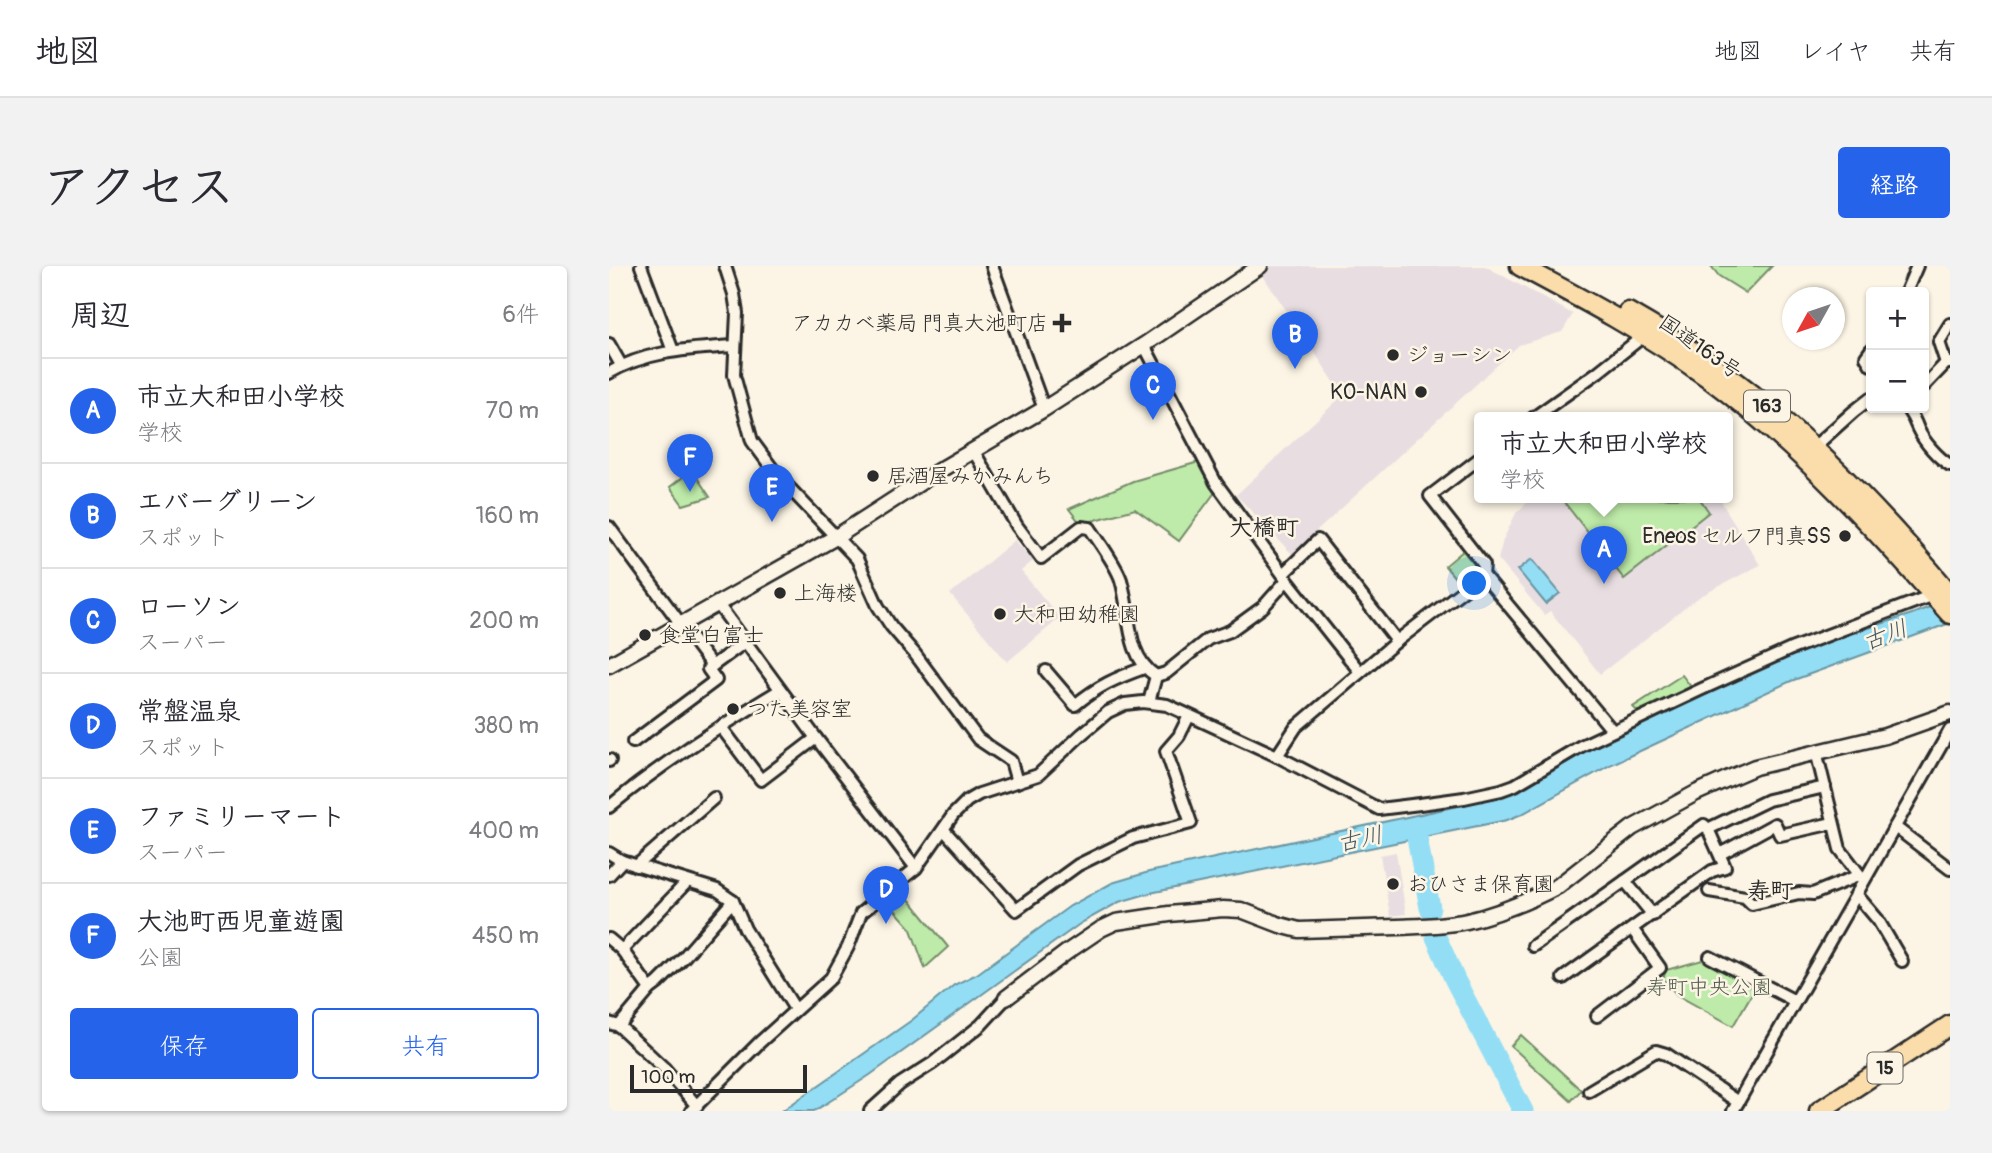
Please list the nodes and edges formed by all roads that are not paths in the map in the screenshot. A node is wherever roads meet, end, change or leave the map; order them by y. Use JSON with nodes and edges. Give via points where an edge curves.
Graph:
{"nodes":[{"id":1,"x":641,"y":266,"type":"edge"},
{"id":2,"x":725,"y":266,"type":"edge"},
{"id":3,"x":992,"y":266,"type":"edge"},
{"id":4,"x":1260,"y":266,"type":"edge"},
{"id":5,"x":1520,"y":266,"type":"edge"},
{"id":6,"x":1545,"y":266,"type":"edge"},
{"id":7,"x":1917,"y":266,"type":"edge"},
{"id":8,"x":1908,"y":287,"type":"edge"},
{"id":9,"x":1950,"y":324,"type":"edge"},
{"id":10,"x":1650,"y":332,"type":"junction"},
{"id":11,"x":609,"y":344,"type":"edge"},
{"id":12,"x":1144,"y":345,"type":"junction"},
{"id":13,"x":734,"y":346,"type":"junction"},
{"id":14,"x":673,"y":351,"type":"junction"},
{"id":15,"x":1948,"y":363,"type":"edge"},
{"id":16,"x":621,"y":365,"type":"junction"},
{"id":17,"x":609,"y":373,"type":"edge"},
{"id":18,"x":1929,"y":381,"type":"edge"},
{"id":19,"x":1866,"y":402,"type":"edge"},
{"id":20,"x":1044,"y":409,"type":"junction"},
{"id":21,"x":1541,"y":412,"type":"edge"},
{"id":22,"x":1911,"y":413,"type":"edge"},
{"id":23,"x":1813,"y":448,"type":"junction"},
{"id":24,"x":973,"y":450,"type":"junction"},
{"id":25,"x":1474,"y":463,"type":"edge"},
{"id":26,"x":1950,"y":465,"type":"edge"},
{"id":27,"x":609,"y":527,"type":"edge"},
{"id":28,"x":836,"y":537,"type":"junction"},
{"id":29,"x":1483,"y":575,"type":"junction"},
{"id":30,"x":1285,"y":577,"type":"junction"},
{"id":31,"x":1944,"y":593,"type":"edge"},
{"id":32,"x":716,"y":603,"type":"junction"},
{"id":33,"x":1950,"y":614,"type":"edge"},
{"id":34,"x":682,"y":624,"type":"junction"},
{"id":35,"x":1398,"y":640,"type":"junction"},
{"id":36,"x":745,"y":642,"type":"junction"},
{"id":37,"x":609,"y":665,"type":"edge"},
{"id":38,"x":712,"y":666,"type":"junction"},
{"id":39,"x":1144,"y":668,"type":"junction"},
{"id":40,"x":1046,"y":671,"type":"dead end"},
{"id":41,"x":1360,"y":672,"type":"junction"},
{"id":42,"x":1156,"y":676,"type":"junction"},
{"id":43,"x":780,"y":690,"type":"junction"},
{"id":44,"x":1149,"y":702,"type":"junction"},
{"id":45,"x":1950,"y":713,"type":"edge"},
{"id":46,"x":1189,"y":716,"type":"junction"},
{"id":47,"x":720,"y":727,"type":"junction"},
{"id":48,"x":1612,"y":730,"type":"junction"},
{"id":49,"x":1950,"y":730,"type":"edge"},
{"id":50,"x":816,"y":738,"type":"junction"},
{"id":51,"x":633,"y":742,"type":"dead end"},
{"id":52,"x":1816,"y":751,"type":"junction"},
{"id":53,"x":1277,"y":756,"type":"junction"},
{"id":54,"x":1017,"y":782,"type":"junction"},
{"id":55,"x":1825,"y":787,"type":"junction"},
{"id":56,"x":714,"y":798,"type":"dead end"},
{"id":57,"x":609,"y":807,"type":"edge"},
{"id":58,"x":1833,"y":823,"type":"junction"},
{"id":59,"x":1895,"y":827,"type":"junction"},
{"id":60,"x":1709,"y":829,"type":"junction"},
{"id":61,"x":944,"y":830,"type":"junction"},
{"id":62,"x":609,"y":853,"type":"edge"},
{"id":63,"x":1720,"y":854,"type":"junction"},
{"id":64,"x":622,"y":861,"type":"junction"},
{"id":65,"x":636,"y":866,"type":"junction"},
{"id":66,"x":916,"y":868,"type":"junction"},
{"id":67,"x":1950,"y":869,"type":"edge"},
{"id":68,"x":609,"y":875,"type":"edge"},
{"id":69,"x":1862,"y":878,"type":"junction"},
{"id":70,"x":1625,"y":881,"type":"junction"},
{"id":71,"x":687,"y":882,"type":"junction"},
{"id":72,"x":1709,"y":891,"type":"dead end"},
{"id":73,"x":1856,"y":894,"type":"junction"},
{"id":74,"x":733,"y":901,"type":"junction"},
{"id":75,"x":1653,"y":915,"type":"junction"},
{"id":76,"x":1633,"y":930,"type":"junction"},
{"id":77,"x":609,"y":939,"type":"edge"},
{"id":78,"x":1533,"y":946,"type":"dead end"},
{"id":79,"x":622,"y":950,"type":"junction"},
{"id":80,"x":1710,"y":957,"type":"dead end"},
{"id":81,"x":1902,"y":961,"type":"dead end"},
{"id":82,"x":1563,"y":978,"type":"dead end"},
{"id":83,"x":650,"y":989,"type":"junction"},
{"id":84,"x":1006,"y":998,"type":"joint"},
{"id":85,"x":1795,"y":1001,"type":"junction"},
{"id":86,"x":795,"y":1009,"type":"junction"},
{"id":87,"x":1597,"y":1016,"type":"dead end"},
{"id":88,"x":614,"y":1025,"type":"edge"},
{"id":89,"x":1950,"y":1025,"type":"edge"},
{"id":90,"x":1589,"y":1091,"type":"dead end"},
{"id":91,"x":1735,"y":1106,"type":"edge"},
{"id":92,"x":694,"y":1109,"type":"edge"},
{"id":93,"x":870,"y":1111,"type":"edge"},
{"id":94,"x":1819,"y":1111,"type":"edge"}],
"edges":[{"from":1,"to":14,"type":"street"},
{"from":2,"to":13,"type":"street","via":[[737,313]]},
{"from":3,"to":20,"type":"street"},
{"from":4,"to":12,"type":"street"},
{"from":5,"to":10,"type":"main road","name":"国道163号","number":"163"},
{"from":6,"to":10,"type":"main road","name":"国道163号","number":"163"},
{"from":7,"to":8,"type":"street"},
{"from":9,"to":15,"type":"street","via":[[1939,342]]},
{"from":10,"to":21,"type":"street"},
{"from":10,"to":23,"type":"main road","name":"国道163号","number":"163","via":[[1715,367]]},
{"from":10,"to":31,"type":"main road","name":"国道163号","number":"163","via":[[1756,416]]},
{"from":11,"to":16,"type":"street"},
{"from":12,"to":20,"type":"street"},
{"from":12,"to":30,"type":"street","via":[[1216,483]]},
{"from":13,"to":14,"type":"street"},
{"from":13,"to":28,"type":"street","via":[[734,374],[752,441],[776,475]]},
{"from":14,"to":16,"type":"street"},
{"from":15,"to":18,"type":"street"},
{"from":16,"to":17,"type":"street"},
{"from":19,"to":23,"type":"street"},
{"from":20,"to":24,"type":"street"},
{"from":22,"to":26,"type":"street","via":[[1919,432]]},
{"from":23,"to":31,"type":"main road","name":"国道163号","number":"163","via":[[1863,497]]},
{"from":24,"to":28,"type":"street"},
{"from":24,"to":39,"type":"street","via":[[1041,558],[1081,527],[1090,528],[1121,578],[1130,633]]},
{"from":25,"to":29,"type":"street","via":[[1430,496],[1484,565]]},
{"from":27,"to":34,"type":"street"},
{"from":28,"to":32,"type":"street"},
{"from":28,"to":54,"type":"street","via":[[857,559],[891,626],[978,739],[1011,761]]},
{"from":29,"to":35,"type":"street"},
{"from":29,"to":48,"type":"street"},
{"from":30,"to":35,"type":"street","via":[[1318,540]]},
{"from":30,"to":41,"type":"street"},
{"from":30,"to":42,"type":"street","via":[[1263,607]]},
{"from":31,"to":33,"type":"main road","name":"国道163号","number":"163"},
{"from":31,"to":48,"type":"street","via":[[1791,649]]},
{"from":32,"to":34,"type":"street"},
{"from":32,"to":36,"type":"street"},
{"from":34,"to":37,"type":"street"},
{"from":34,"to":38,"type":"street"},
{"from":35,"to":41,"type":"street"},
{"from":36,"to":38,"type":"street"},
{"from":36,"to":43,"type":"street"},
{"from":38,"to":51,"type":"street","via":[[708,669],[716,680]]},
{"from":39,"to":40,"type":"street","via":[[1109,680],[1075,705]]},
{"from":39,"to":42,"type":"street"},
{"from":41,"to":53,"type":"street","via":[[1296,727]]},
{"from":42,"to":44,"type":"street"},
{"from":43,"to":47,"type":"street"},
{"from":43,"to":50,"type":"street"},
{"from":44,"to":46,"type":"street"},
{"from":44,"to":54,"type":"street","via":[[1125,704],[1108,712],[1038,775]]},
{"from":45,"to":52,"type":"street","via":[[1885,736]]},
{"from":46,"to":53,"type":"street"},
{"from":46,"to":61,"type":"street","via":[[1167,751],[1191,823],[1133,838],[1078,865],[1016,910]]},
{"from":47,"to":50,"type":"street","via":[[761,780]]},
{"from":47,"to":57,"type":"street"},
{"from":48,"to":53,"type":"street","via":[[1501,790],[1379,809]]},
{"from":49,"to":59,"type":"street"},
{"from":50,"to":66,"type":"street"},
{"from":52,"to":55,"type":"street"},
{"from":52,"to":84,"type":"street","via":[[1755,766],[1696,793],[1632,828],[1557,886],[1483,917],[1439,926],[1299,930],[1241,910],[1223,909],[1116,922]]},
{"from":54,"to":61,"type":"street","via":[[967,801]]},
{"from":55,"to":58,"type":"street"},
{"from":55,"to":60,"type":"street","via":[[1768,800]]},
{"from":56,"to":65,"type":"street"},
{"from":58,"to":63,"type":"street","via":[[1780,835],[1776,824]]},
{"from":58,"to":69,"type":"street","via":[[1840,849]]},
{"from":59,"to":67,"type":"street"},
{"from":59,"to":69,"type":"street"},
{"from":60,"to":63,"type":"street"},
{"from":60,"to":70,"type":"street","via":[[1704,825]]},
{"from":61,"to":66,"type":"street"},
{"from":62,"to":64,"type":"street"},
{"from":63,"to":75,"type":"street","via":[[1725,867],[1712,871]]},
{"from":64,"to":65,"type":"street"},
{"from":64,"to":68,"type":"street"},
{"from":65,"to":71,"type":"street"},
{"from":66,"to":86,"type":"street","via":[[861,913],[831,978]]},
{"from":69,"to":72,"type":"street","via":[[1813,894],[1752,904],[1745,897]]},
{"from":69,"to":73,"type":"street"},
{"from":70,"to":75,"type":"street"},
{"from":70,"to":78,"type":"street"},
{"from":71,"to":74,"type":"street","via":[[717,890]]},
{"from":71,"to":79,"type":"street"},
{"from":73,"to":81,"type":"street"},
{"from":73,"to":85,"type":"street"},
{"from":74,"to":83,"type":"street"},
{"from":74,"to":86,"type":"street","via":[[745,929]]},
{"from":75,"to":76,"type":"street"},
{"from":76,"to":82,"type":"street"},
{"from":76,"to":87,"type":"street","via":[[1660,968]]},
{"from":77,"to":79,"type":"street"},
{"from":79,"to":83,"type":"street"},
{"from":80,"to":85,"type":"street"},
{"from":83,"to":88,"type":"street"},
{"from":84,"to":93,"type":"street","via":[[981,1025],[899,1084]]},
{"from":85,"to":91,"type":"street"},
{"from":86,"to":92,"type":"street"},
{"from":88,"to":92,"type":"street","via":[[664,1068]]},
{"from":89,"to":94,"type":"main road","number":"15"},
{"from":90,"to":91,"type":"street","via":[[1656,1051]]}]}
